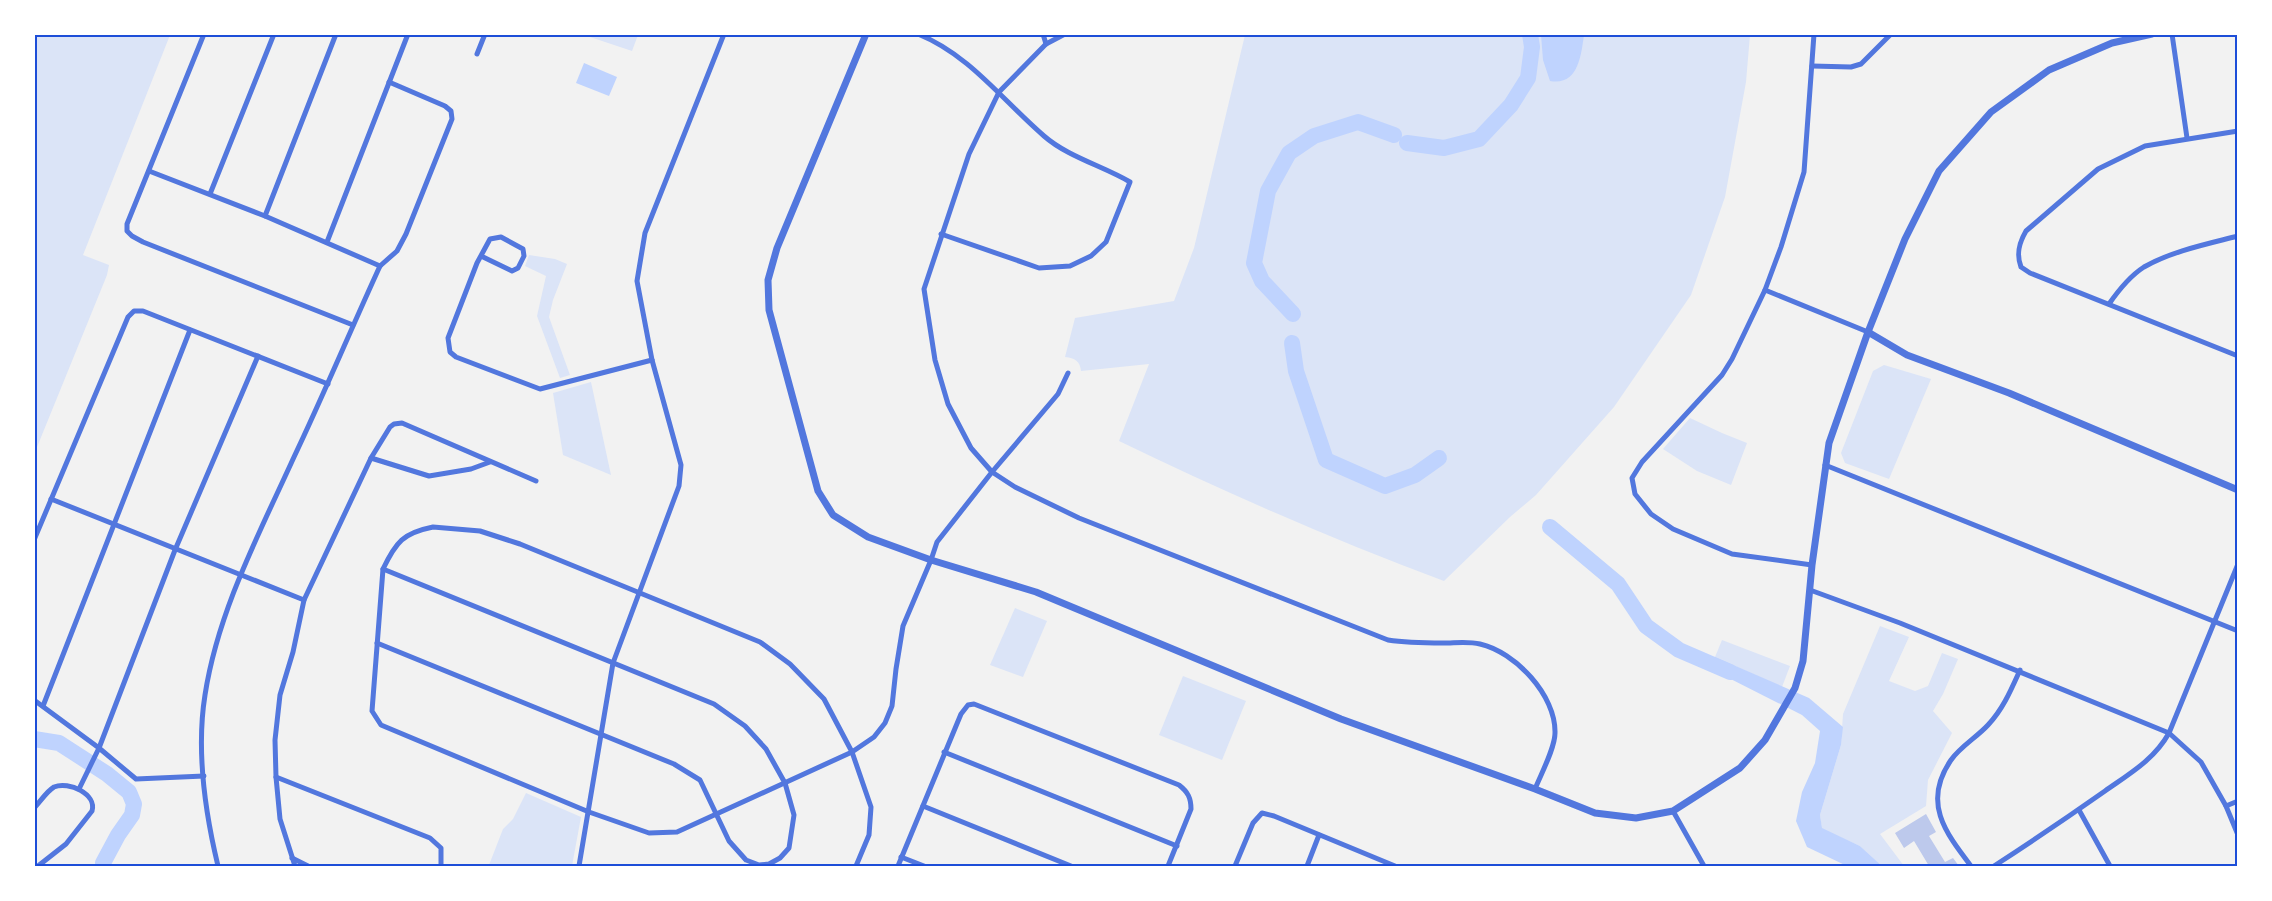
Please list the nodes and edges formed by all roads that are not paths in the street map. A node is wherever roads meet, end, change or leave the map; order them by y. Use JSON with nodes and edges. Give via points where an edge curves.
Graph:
{"nodes":[{"id":1,"x":204,"y":34,"type":"edge"},
{"id":2,"x":274,"y":34,"type":"edge"},
{"id":3,"x":336,"y":34,"type":"edge"},
{"id":4,"x":408,"y":34,"type":"edge"},
{"id":5,"x":485,"y":34,"type":"edge"},
{"id":6,"x":724,"y":34,"type":"edge"},
{"id":7,"x":867,"y":34,"type":"edge"},
{"id":8,"x":918,"y":34,"type":"edge"},
{"id":9,"x":1043,"y":34,"type":"edge"},
{"id":10,"x":1065,"y":34,"type":"edge"},
{"id":11,"x":1814,"y":34,"type":"edge"},
{"id":12,"x":1891,"y":34,"type":"edge"},
{"id":13,"x":2152,"y":34,"type":"edge"},
{"id":14,"x":2172,"y":34,"type":"edge"},
{"id":15,"x":1046,"y":44,"type":"junction"},
{"id":16,"x":477,"y":54,"type":"dead end"},
{"id":17,"x":1812,"y":66,"type":"junction"},
{"id":18,"x":389,"y":82,"type":"junction"},
{"id":19,"x":999,"y":92,"type":"junction"},
{"id":20,"x":2238,"y":131,"type":"edge"},
{"id":21,"x":2187,"y":138,"type":"junction"},
{"id":22,"x":149,"y":171,"type":"junction"},
{"id":23,"x":210,"y":194,"type":"junction"},
{"id":24,"x":265,"y":216,"type":"junction"},
{"id":25,"x":941,"y":234,"type":"junction"},
{"id":26,"x":2238,"y":236,"type":"edge"},
{"id":27,"x":327,"y":242,"type":"junction"},
{"id":28,"x":481,"y":256,"type":"junction"},
{"id":29,"x":380,"y":266,"type":"junction"},
{"id":30,"x":1765,"y":290,"type":"junction"},
{"id":31,"x":2109,"y":304,"type":"junction"},
{"id":32,"x":353,"y":325,"type":"junction"},
{"id":33,"x":190,"y":330,"type":"junction"},
{"id":34,"x":1868,"y":332,"type":"junction"},
{"id":35,"x":258,"y":356,"type":"junction"},
{"id":36,"x":2238,"y":356,"type":"edge"},
{"id":37,"x":652,"y":360,"type":"junction"},
{"id":38,"x":1068,"y":373,"type":"dead end"},
{"id":39,"x":328,"y":384,"type":"junction"},
{"id":40,"x":370,"y":458,"type":"junction"},
{"id":41,"x":490,"y":461,"type":"junction"},
{"id":42,"x":1825,"y":465,"type":"junction"},
{"id":43,"x":992,"y":472,"type":"junction"},
{"id":44,"x":536,"y":481,"type":"dead end"},
{"id":45,"x":2238,"y":490,"type":"edge"},
{"id":46,"x":51,"y":500,"type":"junction"},
{"id":47,"x":114,"y":526,"type":"junction"},
{"id":48,"x":34,"y":540,"type":"edge"},
{"id":49,"x":175,"y":550,"type":"junction"},
{"id":50,"x":931,"y":560,"type":"junction"},
{"id":51,"x":2238,"y":564,"type":"edge"},
{"id":52,"x":1812,"y":565,"type":"junction"},
{"id":53,"x":382,"y":569,"type":"junction"},
{"id":54,"x":240,"y":574,"type":"junction"},
{"id":55,"x":1810,"y":590,"type":"junction"},
{"id":56,"x":639,"y":591,"type":"junction"},
{"id":57,"x":304,"y":600,"type":"junction"},
{"id":58,"x":2215,"y":622,"type":"junction"},
{"id":59,"x":2238,"y":631,"type":"edge"},
{"id":60,"x":377,"y":643,"type":"junction"},
{"id":61,"x":613,"y":663,"type":"junction"},
{"id":62,"x":2020,"y":670,"type":"junction"},
{"id":63,"x":34,"y":700,"type":"edge"},
{"id":64,"x":43,"y":706,"type":"junction"},
{"id":65,"x":2169,"y":733,"type":"junction"},
{"id":66,"x":602,"y":736,"type":"junction"},
{"id":67,"x":99,"y":748,"type":"junction"},
{"id":68,"x":852,"y":752,"type":"junction"},
{"id":69,"x":944,"y":752,"type":"junction"},
{"id":70,"x":204,"y":776,"type":"junction"},
{"id":71,"x":276,"y":777,"type":"junction"},
{"id":72,"x":785,"y":783,"type":"junction"},
{"id":73,"x":79,"y":789,"type":"junction"},
{"id":74,"x":1535,"y":789,"type":"junction"},
{"id":75,"x":2238,"y":801,"type":"edge"},
{"id":76,"x":923,"y":806,"type":"junction"},
{"id":77,"x":2226,"y":806,"type":"junction"},
{"id":78,"x":34,"y":808,"type":"edge"},
{"id":79,"x":2079,"y":810,"type":"junction"},
{"id":80,"x":1673,"y":811,"type":"junction"},
{"id":81,"x":589,"y":812,"type":"junction"},
{"id":82,"x":717,"y":814,"type":"junction"},
{"id":83,"x":2238,"y":835,"type":"edge"},
{"id":84,"x":1319,"y":836,"type":"junction"},
{"id":85,"x":1177,"y":846,"type":"junction"},
{"id":86,"x":902,"y":857,"type":"junction"},
{"id":87,"x":292,"y":858,"type":"junction"},
{"id":88,"x":38,"y":867,"type":"edge"},
{"id":89,"x":218,"y":867,"type":"edge"},
{"id":90,"x":296,"y":867,"type":"edge"},
{"id":91,"x":308,"y":867,"type":"edge"},
{"id":92,"x":441,"y":867,"type":"edge"},
{"id":93,"x":579,"y":867,"type":"edge"},
{"id":94,"x":856,"y":867,"type":"edge"},
{"id":95,"x":898,"y":867,"type":"edge"},
{"id":96,"x":924,"y":867,"type":"edge"},
{"id":97,"x":1071,"y":867,"type":"edge"},
{"id":98,"x":1168,"y":867,"type":"edge"},
{"id":99,"x":1235,"y":867,"type":"edge"},
{"id":100,"x":1307,"y":867,"type":"edge"},
{"id":101,"x":1395,"y":867,"type":"edge"},
{"id":102,"x":1704,"y":867,"type":"edge"},
{"id":103,"x":1971,"y":867,"type":"edge"},
{"id":104,"x":1994,"y":867,"type":"edge"},
{"id":105,"x":2110,"y":867,"type":"edge"}],
"edges":[{"from":1,"to":22,"type":"street"},
{"from":2,"to":23,"type":"street"},
{"from":3,"to":24,"type":"street"},
{"from":4,"to":18,"type":"street"},
{"from":5,"to":16,"type":"street"},
{"from":6,"to":37,"type":"street","via":[[645,233],[637,281]]},
{"from":7,"to":50,"type":"street","via":[[777,248],[768,280],[769,310],[818,491],[833,515],[868,537]]},
{"from":8,"to":19,"type":"street","via":[[959,57]]},
{"from":9,"to":15,"type":"street"},
{"from":10,"to":15,"type":"street"},
{"from":11,"to":17,"type":"street"},
{"from":12,"to":17,"type":"street","via":[[1860,64]]},
{"from":13,"to":34,"type":"street","via":[[2112,43],[2049,70],[1991,112],[1939,171],[1905,239]]},
{"from":14,"to":21,"type":"street"},
{"from":15,"to":19,"type":"street"},
{"from":17,"to":30,"type":"street","via":[[1804,172]]},
{"from":18,"to":27,"type":"street"},
{"from":18,"to":29,"type":"street","via":[[445,106],[452,119],[406,234],[397,251]]},
{"from":19,"to":25,"type":"street","via":[[969,154]]},
{"from":19,"to":25,"type":"street","via":[[1046,138],[1130,182],[1123,203],[1106,242],[1091,256],[1070,266],[1039,268]]},
{"from":20,"to":21,"type":"street"},
{"from":21,"to":31,"type":"street","via":[[2145,146],[2098,169],[2026,231],[2020,241],[2021,267]]},
{"from":22,"to":23,"type":"street"},
{"from":22,"to":32,"type":"street","via":[[127,224],[132,236]]},
{"from":23,"to":24,"type":"street"},
{"from":24,"to":27,"type":"street"},
{"from":25,"to":43,"type":"street","via":[[924,289],[935,360],[948,404],[971,448]]},
{"from":26,"to":31,"type":"street","via":[[2178,253],[2143,268]]},
{"from":27,"to":29,"type":"street"},
{"from":28,"to":28,"type":"street","via":[[496,236],[524,251],[520,266],[512,271]]},
{"from":28,"to":37,"type":"street","via":[[448,338],[450,352],[456,357],[540,389]]},
{"from":29,"to":32,"type":"street"},
{"from":30,"to":34,"type":"street"},
{"from":30,"to":52,"type":"street","via":[[1722,375],[1641,462],[1632,478],[1635,494],[1651,514],[1673,529],[1732,554]]},
{"from":31,"to":36,"type":"street"},
{"from":32,"to":39,"type":"street"},
{"from":33,"to":35,"type":"street"},
{"from":33,"to":46,"type":"street","via":[[144,311],[130,313]]},
{"from":33,"to":47,"type":"street"},
{"from":34,"to":42,"type":"street"},
{"from":34,"to":45,"type":"street","via":[[1906,355],[2009,393]]},
{"from":35,"to":39,"type":"street"},
{"from":35,"to":49,"type":"street"},
{"from":37,"to":56,"type":"street","via":[[681,465],[672,508]]},
{"from":38,"to":43,"type":"street","via":[[1058,394]]},
{"from":39,"to":54,"type":"street"},
{"from":40,"to":41,"type":"street","via":[[429,476],[471,469]]},
{"from":40,"to":41,"type":"street","via":[[390,427],[398,423]]},
{"from":40,"to":57,"type":"street"},
{"from":41,"to":44,"type":"street"},
{"from":42,"to":52,"type":"street"},
{"from":42,"to":58,"type":"street"},
{"from":43,"to":50,"type":"street","via":[[937,542]]},
{"from":43,"to":74,"type":"street","via":[[1079,518],[1388,640],[1480,644],[1509,656],[1525,670],[1550,705],[1555,723],[1555,735]]},
{"from":46,"to":47,"type":"street"},
{"from":46,"to":48,"type":"street"},
{"from":47,"to":49,"type":"street"},
{"from":47,"to":64,"type":"street"},
{"from":49,"to":54,"type":"street"},
{"from":49,"to":67,"type":"street"},
{"from":50,"to":68,"type":"street","via":[[903,626],[892,706],[874,737]]},
{"from":50,"to":74,"type":"street","via":[[1036,592],[1341,719]]},
{"from":51,"to":58,"type":"street"},
{"from":52,"to":55,"type":"street"},
{"from":53,"to":56,"type":"street","via":[[403,537],[425,528],[452,527],[520,544]]},
{"from":53,"to":60,"type":"street"},
{"from":53,"to":61,"type":"street"},
{"from":54,"to":57,"type":"street"},
{"from":54,"to":70,"type":"street","via":[[211,662],[204,697]]},
{"from":55,"to":62,"type":"street"},
{"from":55,"to":80,"type":"street","via":[[1803,661],[1796,688],[1782,714],[1740,768]]},
{"from":56,"to":61,"type":"street"},
{"from":56,"to":68,"type":"street","via":[[760,642],[790,664],[824,699]]},
{"from":57,"to":71,"type":"street","via":[[280,695]]},
{"from":58,"to":59,"type":"street"},
{"from":58,"to":65,"type":"street"},
{"from":60,"to":66,"type":"street"},
{"from":60,"to":81,"type":"street","via":[[372,711],[381,725]]},
{"from":61,"to":66,"type":"street"},
{"from":61,"to":72,"type":"street","via":[[714,704],[745,726],[766,749]]},
{"from":62,"to":65,"type":"street"},
{"from":62,"to":103,"type":"street","via":[[2009,696],[1989,724],[1952,758],[1939,782],[1937,808],[1948,837]]},
{"from":63,"to":64,"type":"street"},
{"from":64,"to":67,"type":"street"},
{"from":65,"to":77,"type":"street","via":[[2201,762]]},
{"from":65,"to":79,"type":"street","via":[[2146,762]]},
{"from":66,"to":81,"type":"street"},
{"from":66,"to":82,"type":"street","via":[[674,764],[700,780]]},
{"from":67,"to":70,"type":"street","via":[[136,779]]},
{"from":67,"to":73,"type":"street"},
{"from":68,"to":72,"type":"street"},
{"from":68,"to":94,"type":"street","via":[[871,807],[869,835]]},
{"from":69,"to":76,"type":"street"},
{"from":69,"to":85,"type":"street"},
{"from":69,"to":85,"type":"street","via":[[961,714],[968,705],[980,705],[1179,785],[1188,794],[1191,809]]},
{"from":70,"to":89,"type":"street","via":[[208,827]]},
{"from":71,"to":87,"type":"street","via":[[280,819]]},
{"from":71,"to":92,"type":"street","via":[[430,838],[441,848]]},
{"from":72,"to":82,"type":"street"},
{"from":72,"to":82,"type":"street","via":[[794,815],[789,848],[769,864],[759,865],[738,852]]},
{"from":73,"to":78,"type":"street","via":[[56,786]]},
{"from":73,"to":88,"type":"street","via":[[92,801],[92,812],[66,844]]},
{"from":74,"to":80,"type":"street","via":[[1613,817],[1636,818]]},
{"from":75,"to":77,"type":"street"},
{"from":76,"to":86,"type":"street"},
{"from":76,"to":97,"type":"street"},
{"from":77,"to":83,"type":"street"},
{"from":79,"to":104,"type":"street"},
{"from":79,"to":105,"type":"street"},
{"from":80,"to":102,"type":"street"},
{"from":81,"to":82,"type":"street","via":[[649,833],[677,832]]},
{"from":81,"to":93,"type":"street"},
{"from":84,"to":99,"type":"street","via":[[1262,813],[1253,823]]},
{"from":84,"to":100,"type":"street"},
{"from":84,"to":101,"type":"street"},
{"from":85,"to":98,"type":"street"},
{"from":86,"to":95,"type":"street"},
{"from":86,"to":96,"type":"street"},
{"from":87,"to":90,"type":"street"},
{"from":87,"to":91,"type":"street"}]}
